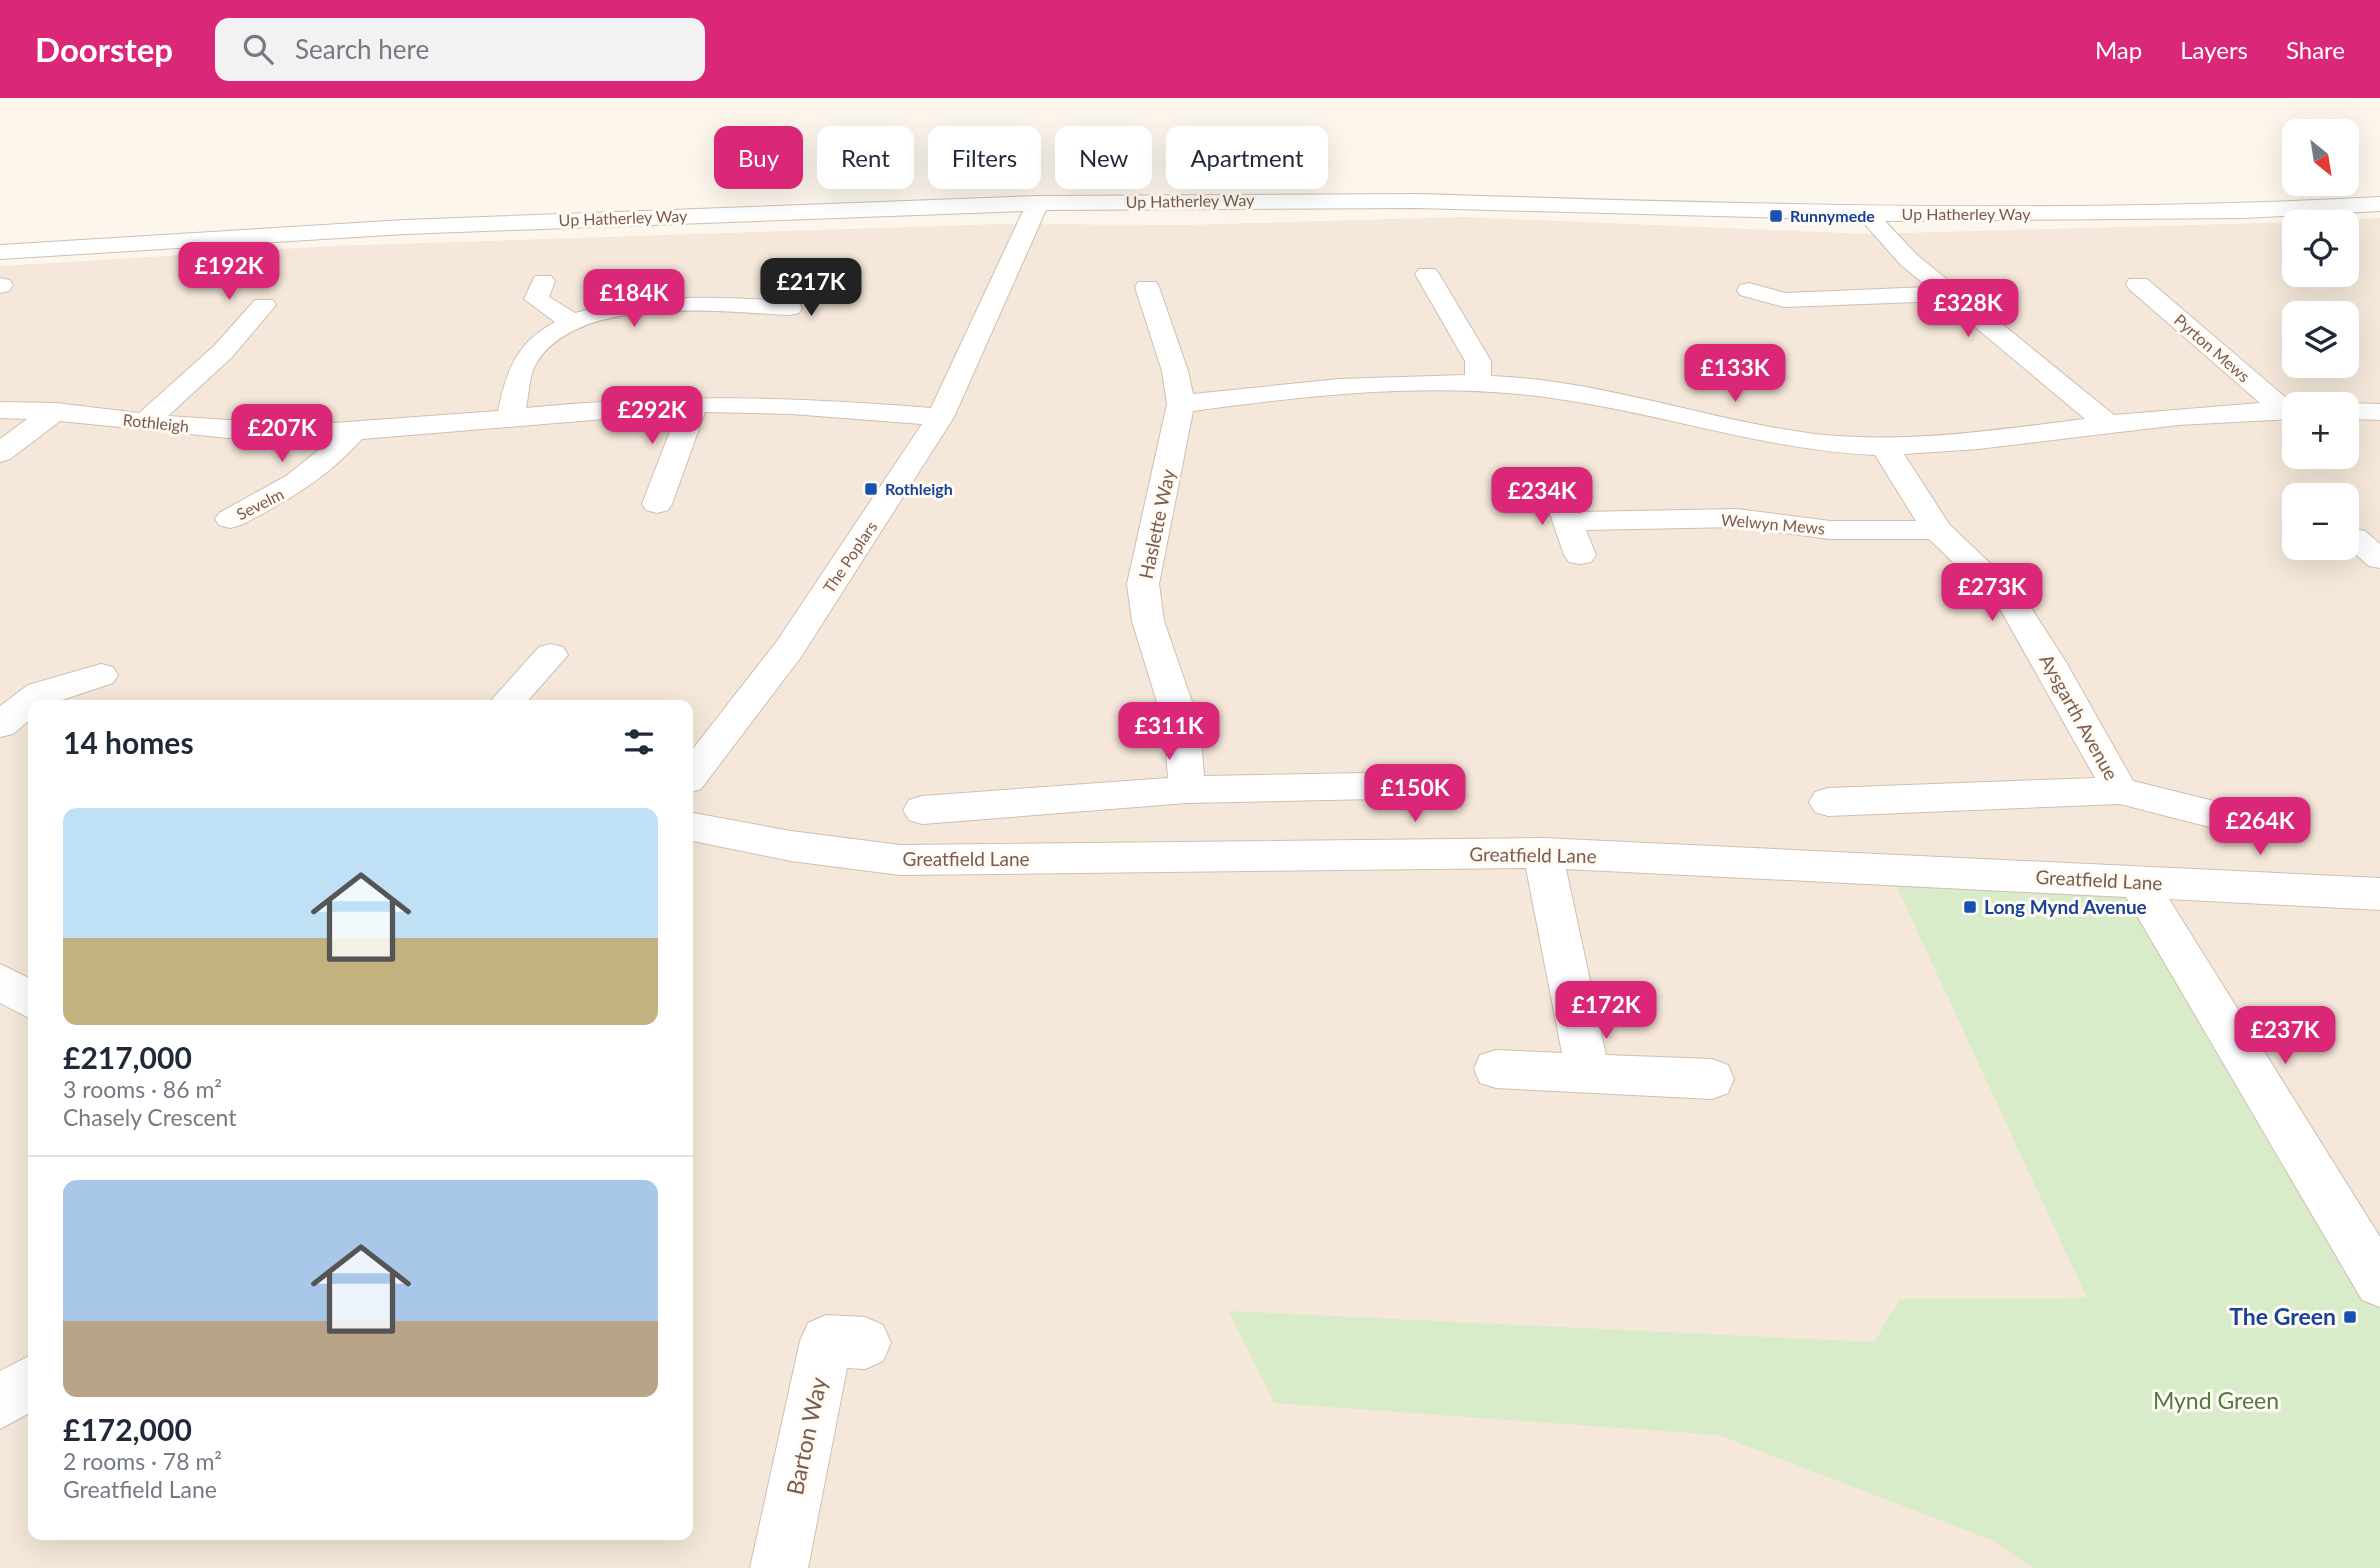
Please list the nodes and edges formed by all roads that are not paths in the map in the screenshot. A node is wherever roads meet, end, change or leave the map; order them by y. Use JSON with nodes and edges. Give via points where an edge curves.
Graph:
{"nodes":[{"id":1,"x":1038,"y":203,"type":"junction"},
{"id":2,"x":2380,"y":204,"type":"edge"},
{"id":3,"x":1867,"y":214,"type":"junction"},
{"id":4,"x":0,"y":252,"type":"edge"},
{"id":5,"x":1426,"y":274,"type":"dead end"},
{"id":6,"x":543,"y":281,"type":"dead end"},
{"id":7,"x":2138,"y":284,"type":"dead end"},
{"id":8,"x":1749,"y":290,"type":"dead end"},
{"id":9,"x":1949,"y":294,"type":"junction"},
{"id":10,"x":1141,"y":296,"type":"dead end"},
{"id":11,"x":792,"y":307,"type":"dead end"},
{"id":12,"x":574,"y":323,"type":"junction"},
{"id":13,"x":209,"y":324,"type":"dead end"},
{"id":14,"x":1478,"y":381,"type":"junction"},
{"id":15,"x":694,"y":404,"type":"junction"},
{"id":16,"x":1181,"y":404,"type":"junction"},
{"id":17,"x":2282,"y":404,"type":"edge"},
{"id":18,"x":0,"y":410,"type":"edge"},
{"id":19,"x":55,"y":411,"type":"junction"},
{"id":20,"x":2359,"y":411,"type":"edge"},
{"id":21,"x":2282,"y":412,"type":"edge"},
{"id":22,"x":2380,"y":412,"type":"edge"},
{"id":23,"x":940,"y":417,"type":"junction"},
{"id":24,"x":510,"y":418,"type":"junction"},
{"id":25,"x":145,"y":422,"type":"junction"},
{"id":26,"x":2108,"y":424,"type":"junction"},
{"id":27,"x":353,"y":432,"type":"junction"},
{"id":28,"x":1884,"y":446,"type":"junction"},
{"id":29,"x":0,"y":453,"type":"edge"},
{"id":30,"x":1554,"y":482,"type":"dead end"},
{"id":31,"x":657,"y":504,"type":"dead end"},
{"id":32,"x":230,"y":519,"type":"dead end"},
{"id":33,"x":1567,"y":521,"type":"junction"},
{"id":34,"x":1937,"y":530,"type":"junction"},
{"id":35,"x":2359,"y":542,"type":"edge"},
{"id":36,"x":1580,"y":555,"type":"dead end"},
{"id":37,"x":2380,"y":559,"type":"edge"},
{"id":38,"x":551,"y":655,"type":"dead end"},
{"id":39,"x":101,"y":675,"type":"dead end"},
{"id":40,"x":6,"y":681,"type":"dead end"},
{"id":41,"x":40,"y":693,"type":"junction"},
{"id":42,"x":31,"y":700,"type":"edge"},
{"id":43,"x":509,"y":700,"type":"edge"},
{"id":44,"x":28,"y":703,"type":"edge"},
{"id":45,"x":0,"y":725,"type":"edge"},
{"id":46,"x":693,"y":774,"type":"edge"},
{"id":47,"x":1421,"y":785,"type":"dead end"},
{"id":48,"x":1187,"y":790,"type":"junction"},
{"id":49,"x":2120,"y":791,"type":"junction"},
{"id":50,"x":1828,"y":802,"type":"dead end"},
{"id":51,"x":922,"y":810,"type":"dead end"},
{"id":52,"x":2233,"y":819,"type":"dead end"},
{"id":53,"x":693,"y":827,"type":"edge"},
{"id":54,"x":1543,"y":853,"type":"junction"},
{"id":55,"x":2137,"y":881,"type":"junction"},
{"id":56,"x":2380,"y":894,"type":"edge"},
{"id":57,"x":0,"y":981,"type":"edge"},
{"id":58,"x":28,"y":999,"type":"edge"},
{"id":59,"x":1496,"y":1069,"type":"dead end"},
{"id":60,"x":1588,"y":1073,"type":"junction"},
{"id":61,"x":1712,"y":1079,"type":"dead end"},
{"id":62,"x":2380,"y":1283,"type":"edge"},
{"id":63,"x":865,"y":1343,"type":"dead end"},
{"id":64,"x":28,"y":1383,"type":"edge"},
{"id":65,"x":0,"y":1402,"type":"edge"},
{"id":66,"x":779,"y":1568,"type":"edge"}],
"edges":[{"from":1,"to":3,"type":"street","name":"Up Hatherley Way","via":[[1329,200]]},
{"from":1,"to":4,"type":"street","name":"Up Hatherley Way","via":[[405,226]]},
{"from":1,"to":23,"type":"street","name":"The Poplars"},
{"from":2,"to":3,"type":"street","name":"Up Hatherley Way","via":[[2244,211]]},
{"from":3,"to":9,"type":"street","via":[[1909,260]]},
{"from":5,"to":14,"type":"street","via":[[1478,361]]},
{"from":6,"to":12,"type":"street","via":[[536,299]]},
{"from":7,"to":17,"type":"street","name":"Pyrton Mews"},
{"from":8,"to":9,"type":"street","via":[[1788,307]]},
{"from":9,"to":26,"type":"street"},
{"from":10,"to":16,"type":"street","name":"Haslette Way","via":[[1175,370]]},
{"from":11,"to":12,"type":"street","via":[[640,306]]},
{"from":12,"to":24,"type":"street","via":[[550,336],[527,358]]},
{"from":13,"to":25,"type":"street","via":[[257,315]]},
{"from":14,"to":16,"type":"street","via":[[1320,388]]},
{"from":14,"to":28,"type":"street","via":[[1604,397],[1766,435]]},
{"from":15,"to":23,"type":"street","name":"Rothleigh","via":[[827,407]]},
{"from":15,"to":24,"type":"street","name":"Rothleigh"},
{"from":15,"to":31,"type":"street"},
{"from":16,"to":48,"type":"street","name":"Haslette Way","via":[[1143,584],[1148,621],[1182,724]]},
{"from":18,"to":19,"type":"street","name":"Rothleigh"},
{"from":19,"to":25,"type":"street","name":"Rothleigh"},
{"from":19,"to":29,"type":"street"},
{"from":20,"to":22,"type":"street"},
{"from":21,"to":26,"type":"street"},
{"from":23,"to":46,"type":"street","name":"The Poplars","via":[[789,649]]},
{"from":24,"to":27,"type":"street","name":"Rothleigh"},
{"from":25,"to":27,"type":"street","name":"Rothleigh","via":[[247,431]]},
{"from":26,"to":28,"type":"street","via":[[2013,439]]},
{"from":27,"to":32,"type":"street","name":"Sevelm","via":[[328,461],[297,485]]},
{"from":28,"to":34,"type":"street","name":"Aysgarth Avenue"},
{"from":30,"to":33,"type":"street"},
{"from":33,"to":34,"type":"street","name":"Welwyn Mews","via":[[1737,518],[1830,530]]},
{"from":33,"to":36,"type":"street"},
{"from":34,"to":49,"type":"street","name":"Aysgarth Avenue","via":[[2011,601]]},
{"from":35,"to":37,"type":"street"},
{"from":38,"to":43,"type":"street"},
{"from":39,"to":41,"type":"street"},
{"from":40,"to":41,"type":"street"},
{"from":41,"to":42,"type":"street"},
{"from":44,"to":45,"type":"street"},
{"from":47,"to":48,"type":"street"},
{"from":48,"to":51,"type":"street"},
{"from":49,"to":50,"type":"street","name":"Aysgarth Avenue"},
{"from":49,"to":52,"type":"street","name":"Aysgarth Avenue"},
{"from":53,"to":54,"type":"street","name":"Greatfield Lane","via":[[900,860]]},
{"from":54,"to":55,"type":"street","name":"Greatfield Lane"},
{"from":54,"to":60,"type":"street"},
{"from":55,"to":56,"type":"street","name":"Greatfield Lane"},
{"from":55,"to":62,"type":"street"},
{"from":57,"to":58,"type":"street"},
{"from":59,"to":60,"type":"street"},
{"from":60,"to":61,"type":"street"},
{"from":63,"to":66,"type":"street","name":"Barton Way","via":[[826,1341]]},
{"from":64,"to":65,"type":"street"}]}
